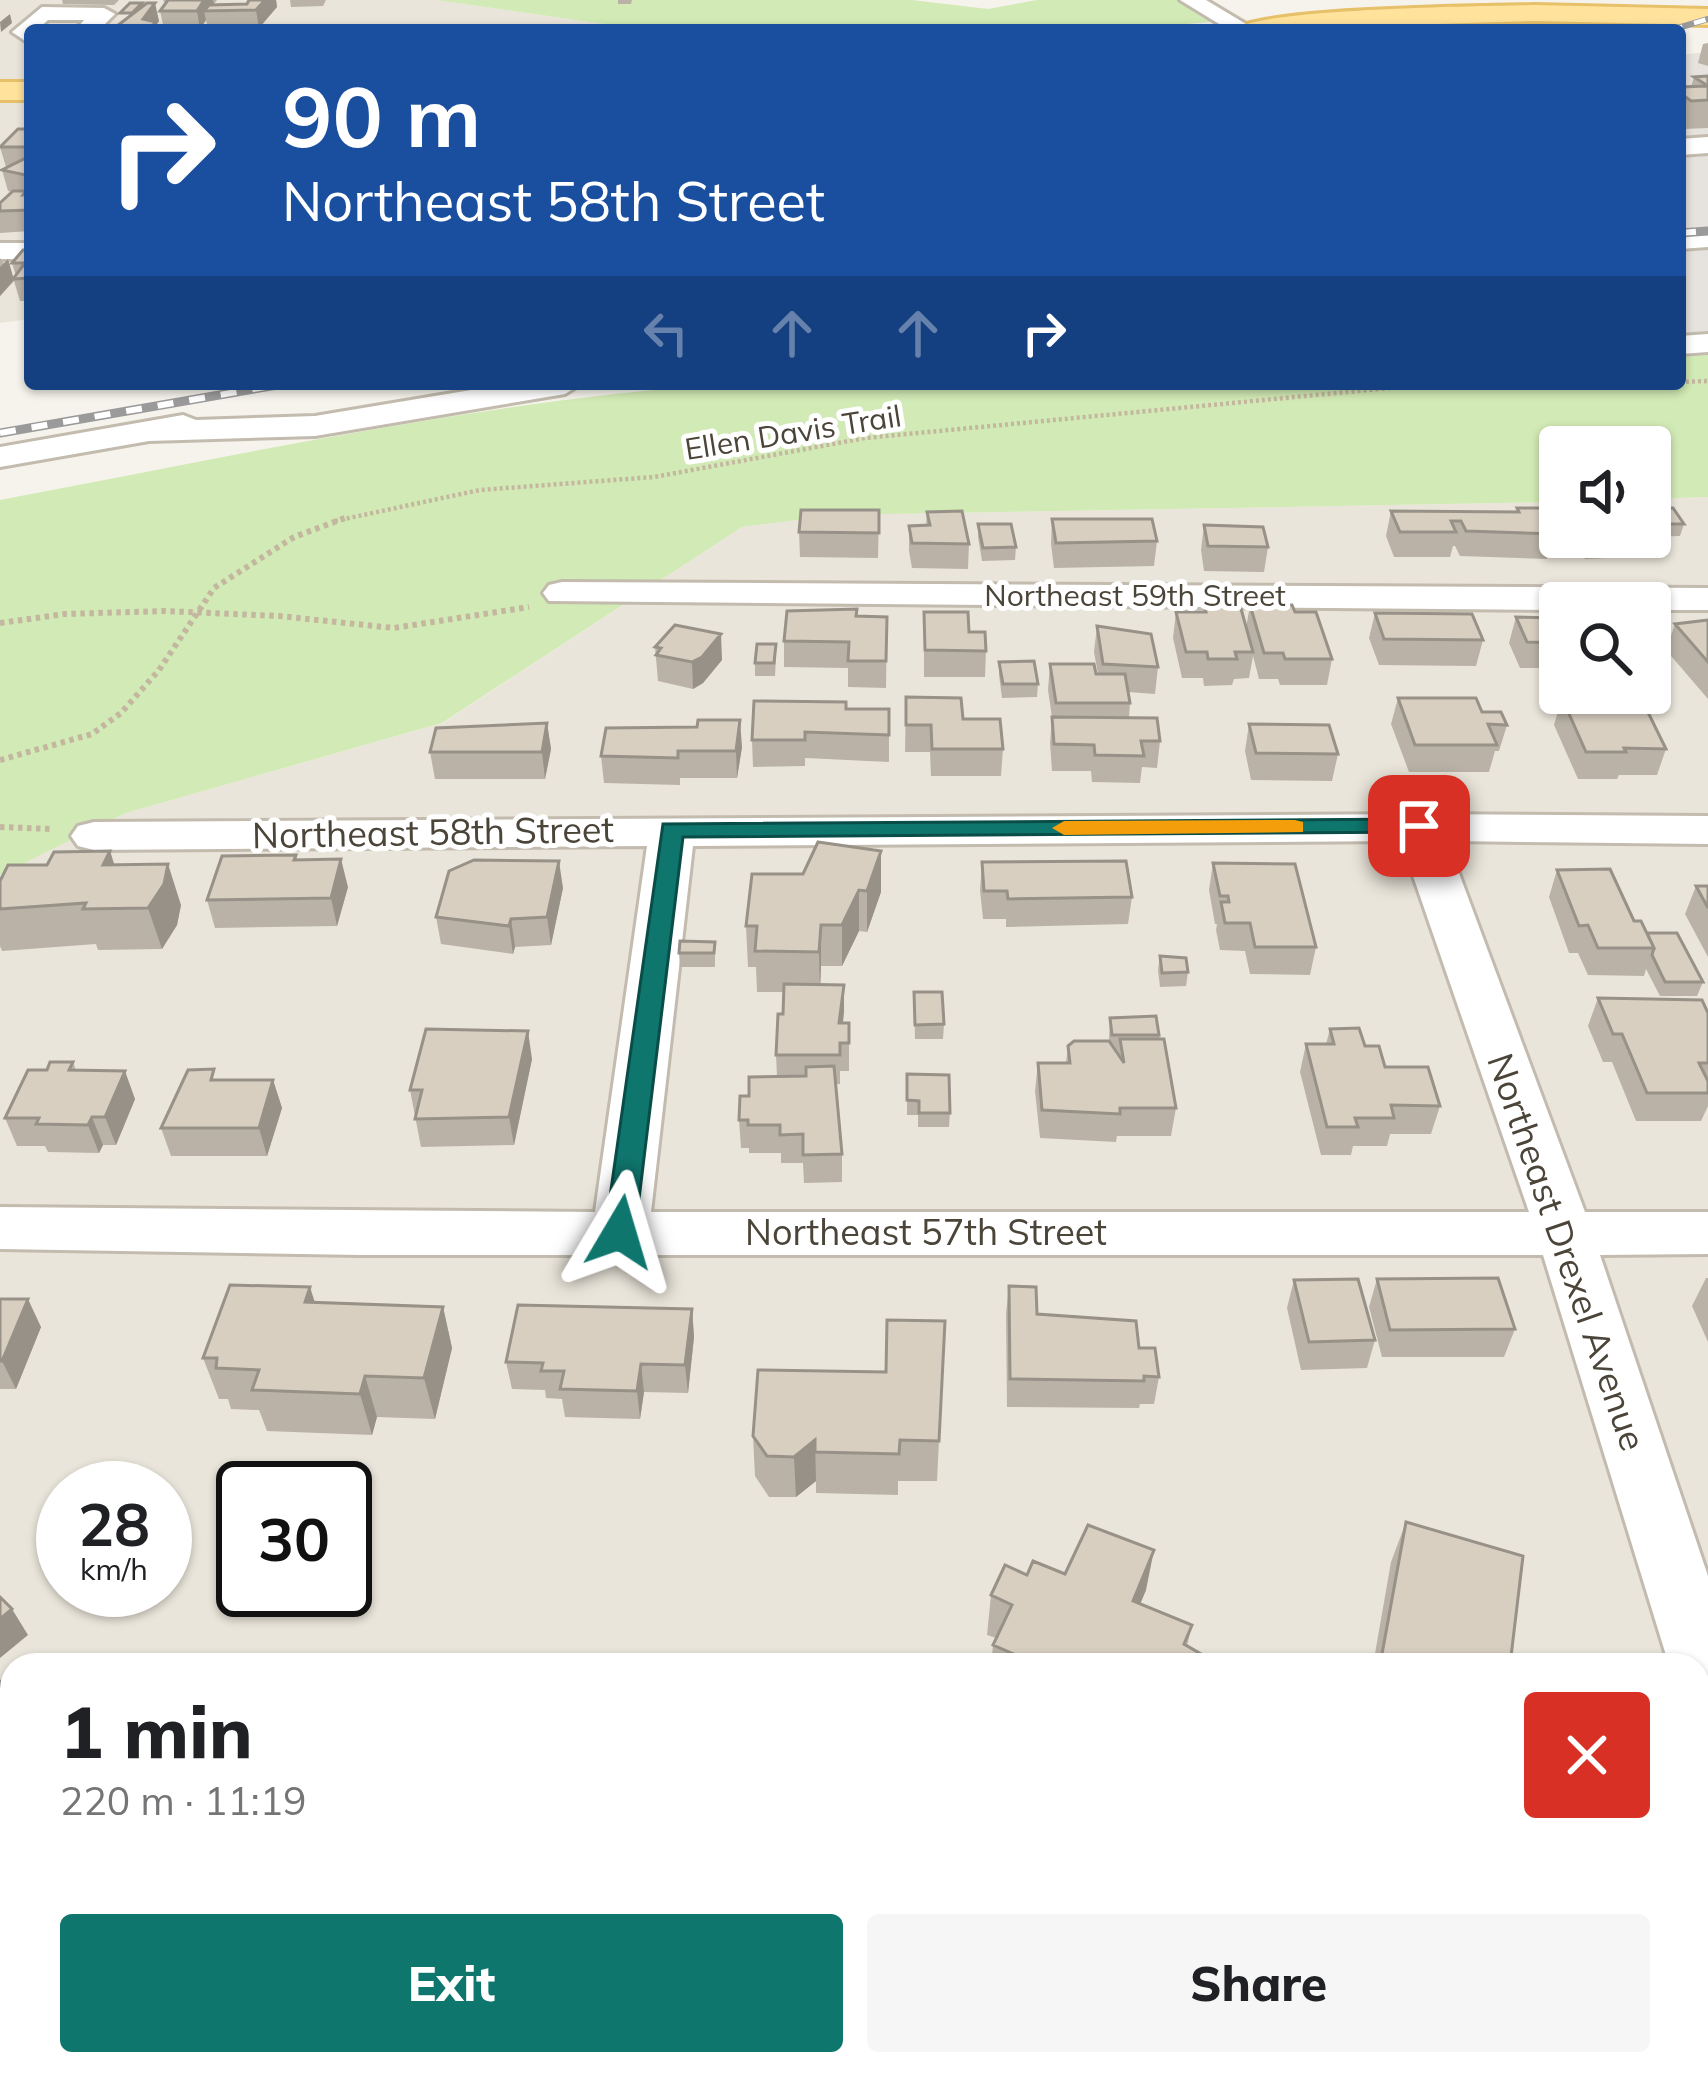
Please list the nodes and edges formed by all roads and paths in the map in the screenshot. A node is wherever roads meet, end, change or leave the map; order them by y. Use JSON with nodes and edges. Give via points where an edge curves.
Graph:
{"nodes":[{"id":1,"x":1190,"y":0,"type":"edge"},
{"id":2,"x":1708,"y":17,"type":"edge"},
{"id":3,"x":31,"y":24,"type":"edge"},
{"id":4,"x":93,"y":24,"type":"edge"},
{"id":5,"x":1236,"y":24,"type":"edge"},
{"id":6,"x":1318,"y":24,"type":"edge"},
{"id":7,"x":378,"y":390,"type":"edge"},
{"id":8,"x":529,"y":390,"type":"edge"},
{"id":9,"x":1369,"y":390,"type":"edge"},
{"id":10,"x":148,"y":431,"type":"junction"},
{"id":11,"x":0,"y":457,"type":"edge"},
{"id":12,"x":562,"y":593,"type":"joint"},
{"id":13,"x":1708,"y":598,"type":"edge"},
{"id":14,"x":193,"y":615,"type":"junction"},
{"id":15,"x":0,"y":623,"type":"edge"},
{"id":16,"x":0,"y":760,"type":"edge"},
{"id":17,"x":1419,"y":826,"type":"junction"},
{"id":18,"x":672,"y":830,"type":"junction"},
{"id":19,"x":1708,"y":830,"type":"edge"},
{"id":20,"x":94,"y":836,"type":"dead end"},
{"id":21,"x":0,"y":1228,"type":"edge"},
{"id":22,"x":620,"y":1232,"type":"junction"},
{"id":23,"x":1564,"y":1232,"type":"junction"},
{"id":24,"x":1708,"y":1233,"type":"edge"},
{"id":25,"x":1700,"y":1653,"type":"edge"}],
"edges":[{"from":1,"to":5,"type":"street"},
{"from":2,"to":6,"type":"main road","via":[[1412,16]]},
{"from":3,"to":4,"type":"street","via":[[42,14],[104,14]]},
{"from":7,"to":10,"type":"street"},
{"from":8,"to":10,"type":"street","via":[[314,426]]},
{"from":9,"to":14,"type":"path","name":"Ellen Davis Trail","via":[[865,438],[654,477],[480,490],[293,537],[214,588]]},
{"from":10,"to":11,"type":"street"},
{"from":12,"to":13,"type":"street","name":"Northeast 59th Street"},
{"from":12,"to":14,"type":"path","via":[[501,612],[377,628]]},
{"from":14,"to":15,"type":"path","via":[[49,614]]},
{"from":14,"to":16,"type":"path","name":"Ellen Davis Trail","via":[[122,713],[92,734]]},
{"from":17,"to":18,"type":"street","name":"Northeast 58th Street"},
{"from":17,"to":19,"type":"street","name":"Northeast 58th Street"},
{"from":17,"to":23,"type":"street","name":"Northeast Drexel Avenue"},
{"from":18,"to":20,"type":"street","name":"Northeast 58th Street"},
{"from":18,"to":22,"type":"street"},
{"from":21,"to":22,"type":"street","name":"Northeast 57th Street"},
{"from":22,"to":23,"type":"street","name":"Northeast 57th Street"},
{"from":23,"to":24,"type":"street","name":"Northeast 57th Street"},
{"from":23,"to":25,"type":"street","name":"Northeast Drexel Avenue"}]}
